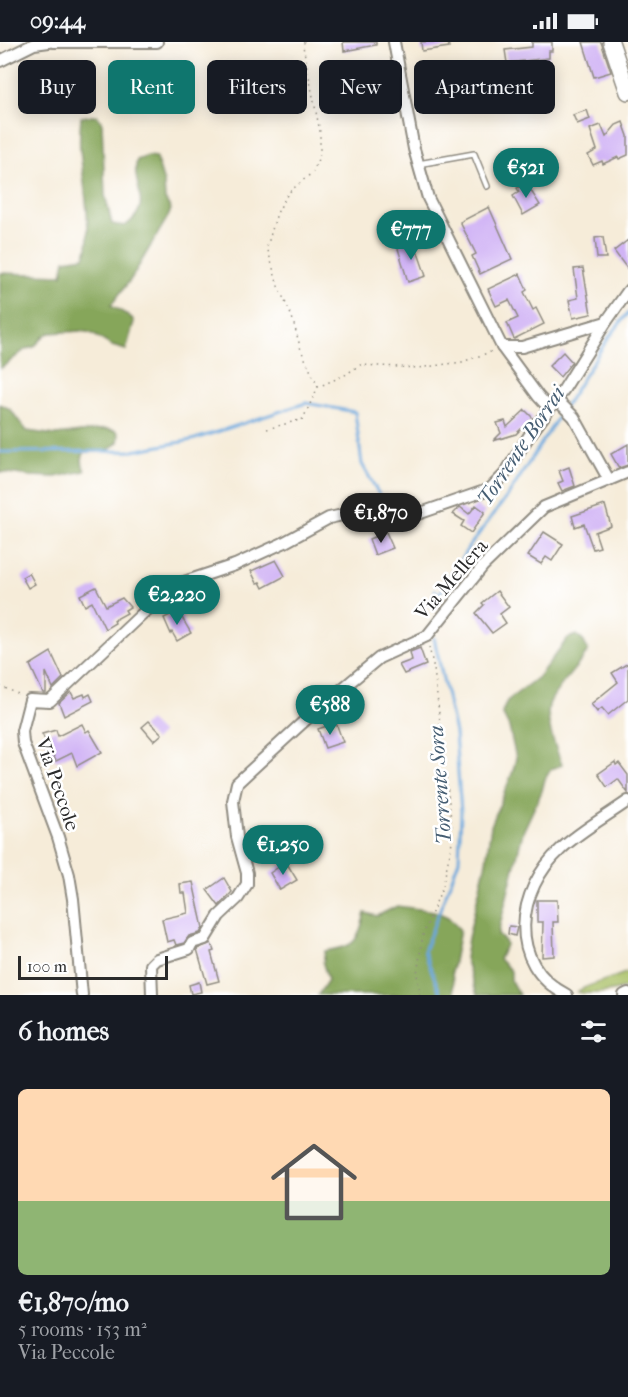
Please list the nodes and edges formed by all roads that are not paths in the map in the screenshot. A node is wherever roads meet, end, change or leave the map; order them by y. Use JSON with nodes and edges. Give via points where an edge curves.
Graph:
{"nodes":[{"id":1,"x":51,"y":42,"type":"edge"},
{"id":2,"x":157,"y":42,"type":"edge"},
{"id":3,"x":394,"y":42,"type":"edge"},
{"id":4,"x":611,"y":42,"type":"edge"},
{"id":5,"x":0,"y":61,"type":"edge"},
{"id":6,"x":628,"y":92,"type":"edge"},
{"id":7,"x":418,"y":164,"type":"junction"},
{"id":8,"x":487,"y":186,"type":"dead end"},
{"id":9,"x":628,"y":291,"type":"edge"},
{"id":10,"x":606,"y":322,"type":"junction"},
{"id":11,"x":502,"y":347,"type":"junction"},
{"id":12,"x":556,"y":404,"type":"junction"},
{"id":13,"x":628,"y":472,"type":"edge"},
{"id":14,"x":609,"y":480,"type":"junction"},
{"id":15,"x":628,"y":801,"type":"edge"},
{"id":16,"x":628,"y":993,"type":"edge"},
{"id":17,"x":82,"y":995,"type":"edge"},
{"id":18,"x":152,"y":995,"type":"edge"},
{"id":19,"x":567,"y":995,"type":"edge"},
{"id":20,"x":624,"y":995,"type":"edge"}],
"edges":[{"from":1,"to":2,"type":"street"},
{"from":1,"to":5,"type":"street","via":[[34,44]]},
{"from":3,"to":7,"type":"street"},
{"from":4,"to":6,"type":"main road"},
{"from":7,"to":8,"type":"lane","via":[[474,154]]},
{"from":7,"to":11,"type":"street","via":[[428,198]]},
{"from":9,"to":10,"type":"street"},
{"from":10,"to":11,"type":"street","via":[[522,347]]},
{"from":10,"to":12,"type":"street"},
{"from":11,"to":12,"type":"street","via":[[538,396]]},
{"from":12,"to":14,"type":"street","via":[[574,417]]},
{"from":12,"to":17,"type":"street","name":"Via Peccole","via":[[490,489],[415,516],[370,517],[352,513],[329,518],[235,565],[181,583],[141,614],[50,701],[30,700],[23,743],[69,875]]},
{"from":13,"to":14,"type":"street","name":"Via Mellera"},
{"from":14,"to":18,"type":"street","name":"Via Mellera","via":[[544,507],[483,566],[427,636],[379,658],[237,783],[233,801],[248,884],[219,916],[205,939],[151,965]]},
{"from":15,"to":19,"type":"street","via":[[561,849],[545,867],[531,893],[524,941],[530,962],[542,979]]},
{"from":16,"to":20,"type":"street"}]}
